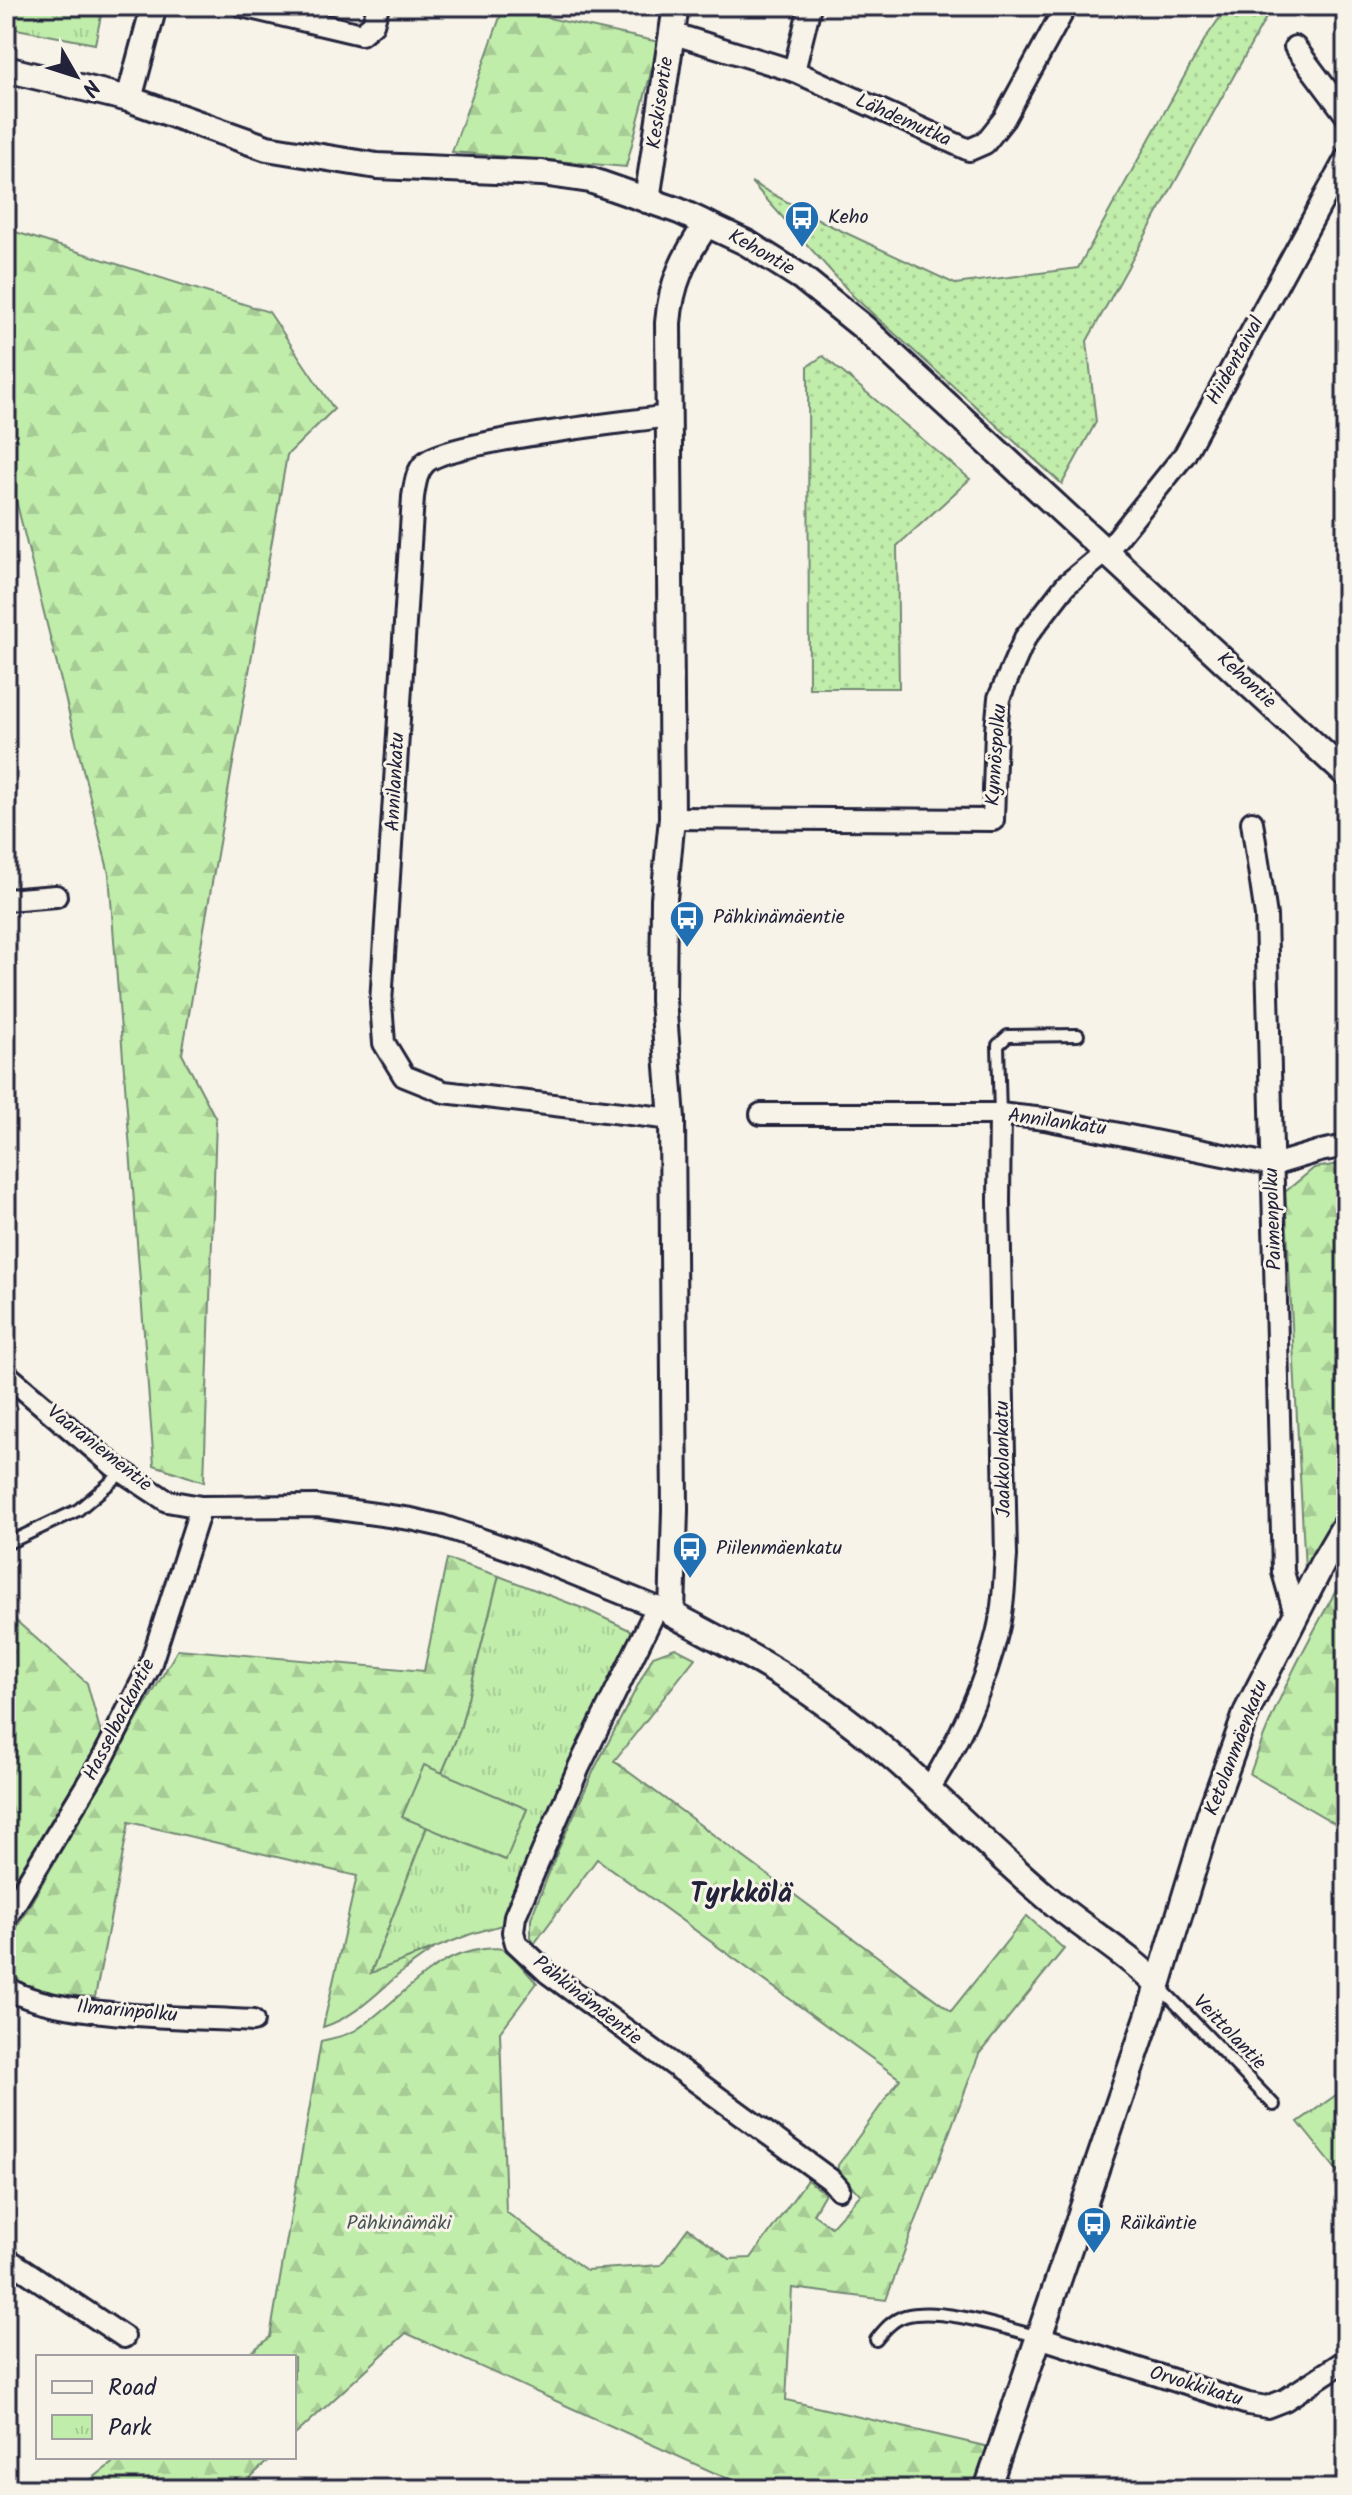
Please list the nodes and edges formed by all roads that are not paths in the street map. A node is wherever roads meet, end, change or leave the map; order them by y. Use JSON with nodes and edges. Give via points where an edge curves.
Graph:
{"nodes":[{"id":1,"x":154,"y":6,"type":"edge"},
{"id":2,"x":242,"y":6,"type":"edge"},
{"id":3,"x":378,"y":6,"type":"edge"},
{"id":4,"x":676,"y":6,"type":"edge"},
{"id":5,"x":810,"y":6,"type":"edge"},
{"id":6,"x":1066,"y":6,"type":"edge"},
{"id":7,"x":671,"y":33,"type":"junction"},
{"id":8,"x":1295,"y":47,"type":"dead end"},
{"id":9,"x":6,"y":69,"type":"edge"},
{"id":10,"x":794,"y":71,"type":"junction"},
{"id":11,"x":129,"y":99,"type":"junction"},
{"id":12,"x":1346,"y":115,"type":"edge"},
{"id":13,"x":1346,"y":158,"type":"edge"},
{"id":14,"x":647,"y":200,"type":"junction"},
{"id":15,"x":707,"y":224,"type":"junction"},
{"id":16,"x":669,"y":416,"type":"junction"},
{"id":17,"x":1107,"y":551,"type":"junction"},
{"id":18,"x":1346,"y":774,"type":"edge"},
{"id":19,"x":672,"y":818,"type":"junction"},
{"id":20,"x":1252,"y":822,"type":"dead end"},
{"id":21,"x":56,"y":896,"type":"dead end"},
{"id":22,"x":6,"y":900,"type":"edge"},
{"id":23,"x":1078,"y":1035,"type":"dead end"},
{"id":24,"x":761,"y":1114,"type":"dead end"},
{"id":25,"x":1000,"y":1114,"type":"junction"},
{"id":26,"x":672,"y":1119,"type":"junction"},
{"id":27,"x":1346,"y":1146,"type":"edge"},
{"id":28,"x":1273,"y":1165,"type":"junction"},
{"id":29,"x":6,"y":1374,"type":"edge"},
{"id":30,"x":123,"y":1472,"type":"junction"},
{"id":31,"x":201,"y":1507,"type":"junction"},
{"id":32,"x":1346,"y":1523,"type":"edge"},
{"id":33,"x":6,"y":1544,"type":"edge"},
{"id":34,"x":665,"y":1610,"type":"junction"},
{"id":35,"x":1295,"y":1614,"type":"junction"},
{"id":36,"x":929,"y":1789,"type":"junction"},
{"id":37,"x":6,"y":1918,"type":"edge"},
{"id":38,"x":1158,"y":1985,"type":"junction"},
{"id":39,"x":6,"y":1987,"type":"edge"},
{"id":40,"x":253,"y":2021,"type":"dead end"},
{"id":41,"x":1274,"y":2105,"type":"dead end"},
{"id":42,"x":839,"y":2189,"type":"dead end"},
{"id":43,"x":6,"y":2258,"type":"edge"},
{"id":44,"x":124,"y":2337,"type":"dead end"},
{"id":45,"x":1039,"y":2337,"type":"junction"},
{"id":46,"x":876,"y":2340,"type":"dead end"},
{"id":47,"x":1346,"y":2360,"type":"edge"},
{"id":48,"x":987,"y":2489,"type":"edge"}],
"edges":[{"from":1,"to":11,"type":"street"},
{"from":2,"to":3,"type":"street","via":[[361,34],[373,24]]},
{"from":4,"to":7,"type":"street","name":"Keskisentie"},
{"from":5,"to":10,"type":"street"},
{"from":6,"to":10,"type":"street","name":"Lähdemutka","via":[[1004,119],[985,143],[969,150]]},
{"from":7,"to":10,"type":"street","name":"Lähdemutka"},
{"from":7,"to":14,"type":"street","name":"Keskisentie"},
{"from":8,"to":12,"type":"street"},
{"from":9,"to":11,"type":"street","name":"Kehontie"},
{"from":11,"to":14,"type":"street","name":"Kehontie","via":[[267,148],[377,166],[542,173],[590,180]]},
{"from":13,"to":17,"type":"street","name":"Hiidentaival","via":[[1185,454]]},
{"from":14,"to":15,"type":"street","name":"Kehontie"},
{"from":15,"to":16,"type":"street","name":"Pähkinämäentie","via":[[684,259],[670,303]]},
{"from":15,"to":17,"type":"street","name":"Kehontie","via":[[776,260],[828,297]]},
{"from":16,"to":19,"type":"street","name":"Pähkinämäentie"},
{"from":16,"to":26,"type":"street","name":"Annilankatu","via":[[444,453],[427,461],[418,473],[381,1003],[384,1043],[404,1076],[444,1092]]},
{"from":17,"to":18,"type":"street","name":"Kehontie"},
{"from":17,"to":19,"type":"street","name":"Kynnöspolku","via":[[1066,585],[1014,660],[999,698],[993,820]]},
{"from":19,"to":26,"type":"street","name":"Pähkinämäentie","via":[[663,1000]]},
{"from":20,"to":28,"type":"street","name":"Paimenpolku","via":[[1266,916]]},
{"from":21,"to":22,"type":"street"},
{"from":23,"to":25,"type":"lane","via":[[1008,1036],[998,1045]]},
{"from":24,"to":25,"type":"street","name":"Annilankatu"},
{"from":25,"to":28,"type":"street","name":"Annilankatu","via":[[1093,1127]]},
{"from":25,"to":36,"type":"street","name":"Jaakkolankatu","via":[[1004,1592],[998,1631],[980,1683],[959,1737]]},
{"from":26,"to":34,"type":"street","name":"Pähkinämäentie","via":[[675,1510]]},
{"from":27,"to":28,"type":"street","name":"Annilankatu"},
{"from":28,"to":35,"type":"street","name":"Paimenpolku","via":[[1283,1572]]},
{"from":29,"to":30,"type":"street","name":"Vaaraniementie"},
{"from":30,"to":31,"type":"street","name":"Vaaraniementie","via":[[167,1501]]},
{"from":30,"to":33,"type":"lane","via":[[78,1510]]},
{"from":31,"to":34,"type":"street","via":[[317,1506],[411,1519],[527,1555]]},
{"from":31,"to":37,"type":"street","name":"Hasselbackantie","via":[[150,1666],[102,1760]]},
{"from":32,"to":35,"type":"street","name":"Ketolanmäenkatu"},
{"from":34,"to":36,"type":"street","via":[[825,1703]]},
{"from":34,"to":42,"type":"street","name":"Pähkinämäentie","via":[[579,1767],[523,1894],[513,1932],[516,1943],[548,1973]]},
{"from":35,"to":38,"type":"street","name":"Ketolanmäenkatu","via":[[1247,1711]]},
{"from":36,"to":38,"type":"street","via":[[1049,1899]]},
{"from":38,"to":41,"type":"lane","name":"Veittolantie"},
{"from":38,"to":45,"type":"street"},
{"from":39,"to":40,"type":"street","name":"Ilmarinpolku","via":[[18,1996],[83,2010]]},
{"from":43,"to":44,"type":"street"},
{"from":45,"to":46,"type":"lane","via":[[932,2315],[905,2316]]},
{"from":45,"to":47,"type":"street","name":"Orvokkikatu","via":[[1267,2407]]},
{"from":45,"to":48,"type":"street"}]}
